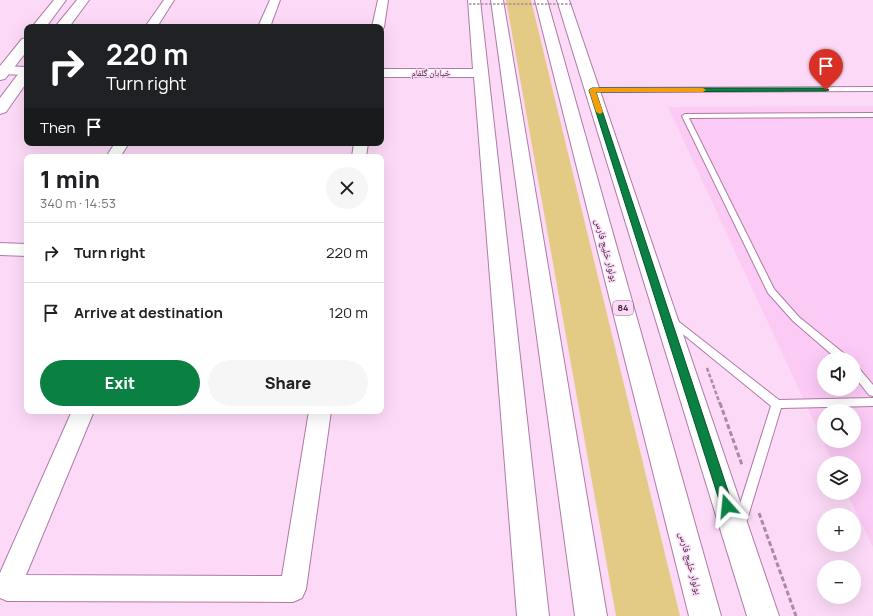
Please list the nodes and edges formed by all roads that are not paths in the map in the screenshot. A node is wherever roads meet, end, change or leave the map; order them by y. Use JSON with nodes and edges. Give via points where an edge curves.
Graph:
{"nodes":[{"id":1,"x":60,"y":0,"type":"edge"},
{"id":2,"x":83,"y":0,"type":"edge"},
{"id":3,"x":169,"y":0,"type":"edge"},
{"id":4,"x":275,"y":0,"type":"edge"},
{"id":5,"x":382,"y":0,"type":"edge"},
{"id":6,"x":496,"y":0,"type":"edge"},
{"id":7,"x":541,"y":0,"type":"edge"},
{"id":8,"x":471,"y":2,"type":"edge"},
{"id":9,"x":568,"y":2,"type":"edge"},
{"id":10,"x":41,"y":24,"type":"edge"},
{"id":11,"x":64,"y":24,"type":"edge"},
{"id":12,"x":153,"y":24,"type":"edge"},
{"id":13,"x":265,"y":24,"type":"edge"},
{"id":14,"x":378,"y":24,"type":"edge"},
{"id":15,"x":24,"y":45,"type":"edge"},
{"id":16,"x":24,"y":71,"type":"edge"},
{"id":17,"x":1,"y":72,"type":"edge"},
{"id":18,"x":384,"y":73,"type":"edge"},
{"id":19,"x":481,"y":73,"type":"junction"},
{"id":20,"x":24,"y":75,"type":"edge"},
{"id":21,"x":592,"y":90,"type":"junction"},
{"id":22,"x":873,"y":90,"type":"edge"},
{"id":23,"x":0,"y":109,"type":"edge"},
{"id":24,"x":873,"y":115,"type":"edge"},
{"id":25,"x":0,"y":249,"type":"edge"},
{"id":26,"x":24,"y":250,"type":"edge"},
{"id":27,"x":666,"y":316,"type":"junction"},
{"id":28,"x":836,"y":352,"type":"edge"},
{"id":29,"x":861,"y":377,"type":"edge"},
{"id":30,"x":873,"y":392,"type":"edge"},
{"id":31,"x":873,"y":402,"type":"edge"},
{"id":32,"x":777,"y":404,"type":"junction"},
{"id":33,"x":82,"y":414,"type":"edge"},
{"id":34,"x":320,"y":414,"type":"edge"},
{"id":35,"x":737,"y":535,"type":"junction"},
{"id":36,"x":533,"y":616,"type":"edge"},
{"id":37,"x":591,"y":616,"type":"edge"},
{"id":38,"x":705,"y":616,"type":"edge"},
{"id":39,"x":763,"y":616,"type":"edge"}],
"edges":[{"from":1,"to":10,"type":"main road"},
{"from":2,"to":11,"type":"main road"},
{"from":3,"to":12,"type":"street"},
{"from":4,"to":13,"type":"street"},
{"from":5,"to":14,"type":"street"},
{"from":6,"to":37,"type":"main road"},
{"from":7,"to":38,"type":"main road","name":"بولوار خلیج فارس","number":"84"},
{"from":8,"to":19,"type":"main road"},
{"from":9,"to":21,"type":"main road"},
{"from":15,"to":17,"type":"main road"},
{"from":16,"to":17,"type":"main road"},
{"from":18,"to":19,"type":"main road","name":"خیابان گلفام"},
{"from":19,"to":36,"type":"main road"},
{"from":20,"to":23,"type":"main road"},
{"from":21,"to":22,"type":"lane"},
{"from":21,"to":27,"type":"main road"},
{"from":24,"to":28,"type":"lane","via":[[685,116],[772,291],[796,319]]},
{"from":25,"to":26,"type":"street"},
{"from":27,"to":32,"type":"lane"},
{"from":27,"to":35,"type":"main road"},
{"from":29,"to":30,"type":"lane"},
{"from":31,"to":32,"type":"lane"},
{"from":32,"to":35,"type":"lane"},
{"from":33,"to":34,"type":"street","via":[[7,588],[293,589]]},
{"from":35,"to":39,"type":"main road"}]}
